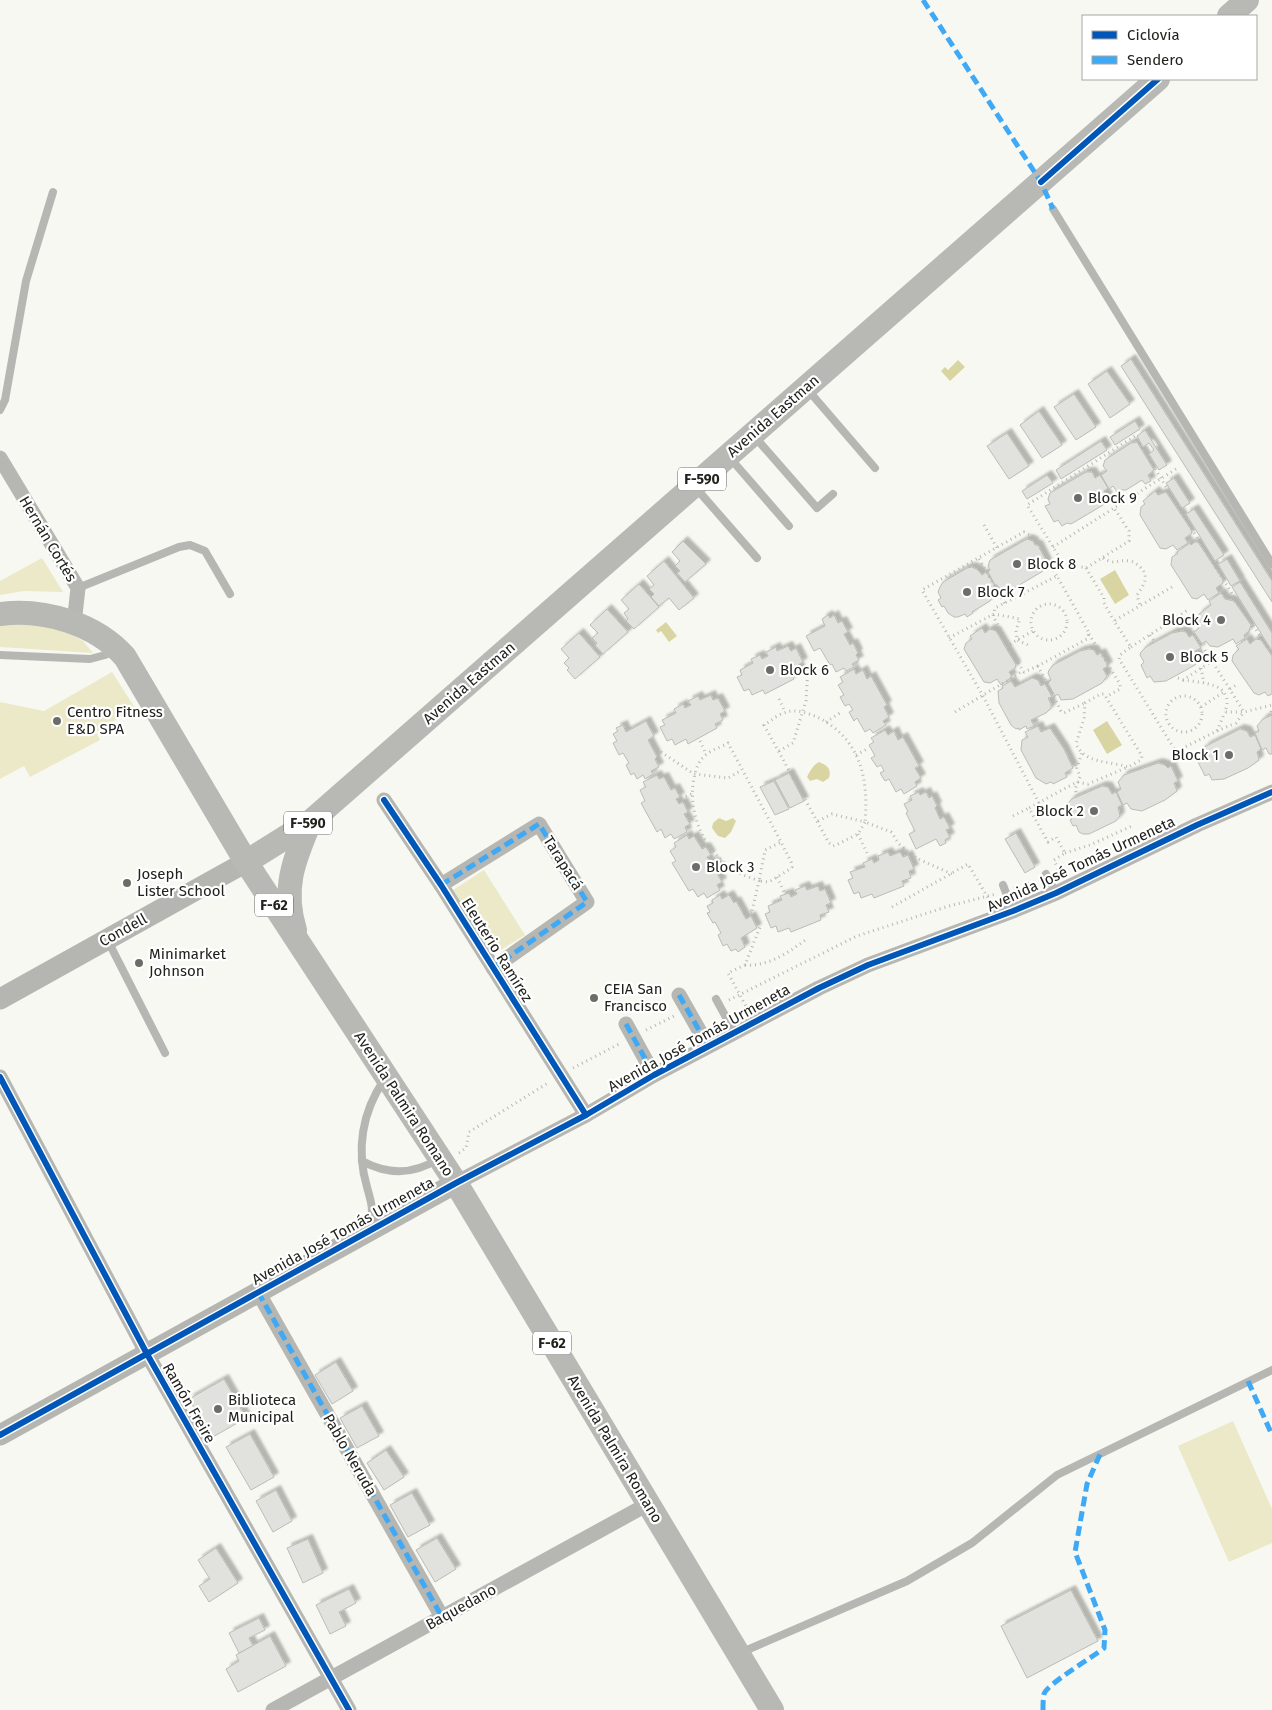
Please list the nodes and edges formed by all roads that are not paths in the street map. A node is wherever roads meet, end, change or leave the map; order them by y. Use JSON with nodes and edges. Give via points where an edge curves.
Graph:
{"nodes":[{"id":1,"x":1247,"y":0,"type":"edge"},
{"id":2,"x":1230,"y":15,"type":"edge"},
{"id":3,"x":1157,"y":80,"type":"edge"},
{"id":4,"x":53,"y":192,"type":"dead end"},
{"id":5,"x":1053,"y":209,"type":"dead end"},
{"id":6,"x":806,"y":388,"type":"junction"},
{"id":7,"x":0,"y":410,"type":"edge"},
{"id":8,"x":752,"y":434,"type":"junction"},
{"id":9,"x":728,"y":456,"type":"junction"},
{"id":10,"x":0,"y":458,"type":"edge"},
{"id":11,"x":875,"y":468,"type":"dead end"},
{"id":12,"x":694,"y":486,"type":"junction"},
{"id":13,"x":833,"y":494,"type":"dead end"},
{"id":14,"x":790,"y":526,"type":"dead end"},
{"id":15,"x":757,"y":558,"type":"dead end"},
{"id":16,"x":1272,"y":564,"type":"edge"},
{"id":17,"x":78,"y":588,"type":"junction"},
{"id":18,"x":230,"y":594,"type":"dead end"},
{"id":19,"x":0,"y":614,"type":"edge"},
{"id":20,"x":74,"y":624,"type":"junction"},
{"id":21,"x":116,"y":647,"type":"junction"},
{"id":22,"x":0,"y":655,"type":"edge"},
{"id":23,"x":1272,"y":792,"type":"edge"},
{"id":24,"x":384,"y":800,"type":"dead end"},
{"id":25,"x":310,"y":822,"type":"junction"},
{"id":26,"x":246,"y":862,"type":"junction"},
{"id":27,"x":1047,"y":876,"type":"road end"},
{"id":28,"x":441,"y":885,"type":"junction"},
{"id":29,"x":1005,"y":888,"type":"road end"},
{"id":30,"x":1056,"y":893,"type":"junction"},
{"id":31,"x":1014,"y":911,"type":"junction"},
{"id":32,"x":107,"y":939,"type":"junction"},
{"id":33,"x":302,"y":948,"type":"junction"},
{"id":34,"x":493,"y":968,"type":"junction"},
{"id":35,"x":679,"y":995,"type":"dead end"},
{"id":36,"x":0,"y":999,"type":"edge"},
{"id":37,"x":718,"y":1002,"type":"road end"},
{"id":38,"x":626,"y":1024,"type":"dead end"},
{"id":39,"x":734,"y":1032,"type":"junction"},
{"id":40,"x":708,"y":1046,"type":"junction"},
{"id":41,"x":164,"y":1054,"type":"dead end"},
{"id":42,"x":654,"y":1075,"type":"junction"},
{"id":43,"x":386,"y":1076,"type":"junction"},
{"id":44,"x":0,"y":1077,"type":"edge"},
{"id":45,"x":586,"y":1115,"type":"junction"},
{"id":46,"x":440,"y":1158,"type":"junction"},
{"id":47,"x":362,"y":1161,"type":"junction"},
{"id":48,"x":456,"y":1182,"type":"junction"},
{"id":49,"x":370,"y":1230,"type":"junction"},
{"id":50,"x":258,"y":1292,"type":"junction"},
{"id":51,"x":147,"y":1354,"type":"junction"},
{"id":52,"x":1272,"y":1370,"type":"edge"},
{"id":53,"x":0,"y":1435,"type":"edge"},
{"id":54,"x":648,"y":1504,"type":"junction"},
{"id":55,"x":442,"y":1617,"type":"junction"},
{"id":56,"x":738,"y":1653,"type":"junction"},
{"id":57,"x":331,"y":1678,"type":"junction"},
{"id":58,"x":273,"y":1710,"type":"edge"},
{"id":59,"x":349,"y":1710,"type":"edge"},
{"id":60,"x":772,"y":1710,"type":"edge"}],
"edges":[{"from":1,"to":2,"type":"main road"},
{"from":3,"to":6,"type":"main road","name":"Avenida Eastman","number":"F-590"},
{"from":4,"to":7,"type":"lane","via":[[26,281],[5,400]]},
{"from":5,"to":16,"type":"lane"},
{"from":6,"to":8,"type":"main road","name":"Avenida Eastman","number":"F-590"},
{"from":6,"to":11,"type":"lane"},
{"from":8,"to":9,"type":"main road","name":"Avenida Eastman","number":"F-590"},
{"from":8,"to":13,"type":"lane","via":[[817,508]]},
{"from":9,"to":12,"type":"main road","name":"Avenida Eastman","number":"F-590"},
{"from":9,"to":14,"type":"lane"},
{"from":10,"to":17,"type":"street","name":"Hernán Cortés"},
{"from":12,"to":15,"type":"lane"},
{"from":12,"to":25,"type":"main road","name":"Avenida Eastman","number":"F-590"},
{"from":17,"to":18,"type":"lane","via":[[190,545],[205,551]]},
{"from":17,"to":20,"type":"street","name":"Hernán Cortés"},
{"from":19,"to":20,"type":"main road","number":"F-62","via":[[35,614]]},
{"from":20,"to":21,"type":"main road","name":"Avenida Palmira Romano","number":"F-62","via":[[96,632]]},
{"from":21,"to":22,"type":"lane","via":[[105,655],[90,659]]},
{"from":21,"to":26,"type":"main road","name":"Avenida Palmira Romano","number":"F-62","via":[[126,657]]},
{"from":23,"to":30,"type":"street","name":"Avenida José Tomás Urmeneta"},
{"from":24,"to":28,"type":"street","name":"Eleuterio Ramírez"},
{"from":25,"to":26,"type":"main road","name":"Avenida Eastman","number":"F-590"},
{"from":25,"to":33,"type":"main road","via":[[296,855],[289,886],[292,918]]},
{"from":26,"to":32,"type":"street","name":"Condell"},
{"from":26,"to":33,"type":"main road","name":"Avenida Palmira Romano","number":"F-62"},
{"from":27,"to":30,"type":"lane"},
{"from":28,"to":34,"type":"street","name":"Eleuterio Ramírez"},
{"from":28,"to":34,"type":"street","name":"Tarapacá","via":[[539,824],[587,902]]},
{"from":29,"to":31,"type":"lane"},
{"from":30,"to":31,"type":"street","name":"Avenida José Tomás Urmeneta"},
{"from":31,"to":39,"type":"street","name":"Avenida José Tomás Urmeneta","via":[[868,965]]},
{"from":32,"to":36,"type":"street","name":"Condell"},
{"from":32,"to":41,"type":"lane"},
{"from":33,"to":43,"type":"main road","name":"Avenida Palmira Romano","number":"F-62"},
{"from":34,"to":45,"type":"street","name":"Eleuterio Ramírez"},
{"from":35,"to":40,"type":"street"},
{"from":37,"to":39,"type":"lane"},
{"from":38,"to":42,"type":"street"},
{"from":39,"to":40,"type":"street","name":"Avenida José Tomás Urmeneta"},
{"from":40,"to":42,"type":"street","name":"Avenida José Tomás Urmeneta"},
{"from":42,"to":45,"type":"street","name":"Avenida José Tomás Urmeneta"},
{"from":43,"to":46,"type":"main road","name":"Avenida Palmira Romano","number":"F-62"},
{"from":43,"to":47,"type":"lane","via":[[367,1114]]},
{"from":44,"to":51,"type":"street","name":"Ramón Freire"},
{"from":45,"to":48,"type":"street","name":"Avenida José Tomás Urmeneta"},
{"from":46,"to":47,"type":"lane","via":[[417,1170],[405,1172],[383,1170]]},
{"from":46,"to":48,"type":"main road","name":"Avenida Palmira Romano","number":"F-62"},
{"from":47,"to":49,"type":"lane","via":[[373,1214]]},
{"from":48,"to":49,"type":"street","name":"Avenida José Tomás Urmeneta"},
{"from":48,"to":54,"type":"main road","name":"Avenida Palmira Romano","number":"F-62"},
{"from":49,"to":50,"type":"street","name":"Avenida José Tomás Urmeneta"},
{"from":50,"to":51,"type":"street","name":"Avenida José Tomás Urmeneta"},
{"from":50,"to":55,"type":"street","name":"Pablo Neruda"},
{"from":51,"to":53,"type":"street","name":"Avenida José Tomás Urmeneta"},
{"from":51,"to":57,"type":"street","name":"Ramón Freire"},
{"from":52,"to":56,"type":"lane","via":[[1057,1475],[972,1543],[907,1581]]},
{"from":54,"to":55,"type":"street","name":"Baquedano"},
{"from":54,"to":56,"type":"main road","name":"Avenida Palmira Romano","number":"F-62"},
{"from":55,"to":57,"type":"street","name":"Baquedano"},
{"from":56,"to":60,"type":"main road","name":"Avenida Palmira Romano","number":"F-62"},
{"from":57,"to":58,"type":"street","name":"Baquedano"},
{"from":57,"to":59,"type":"street","name":"Ramón Freire"}]}
